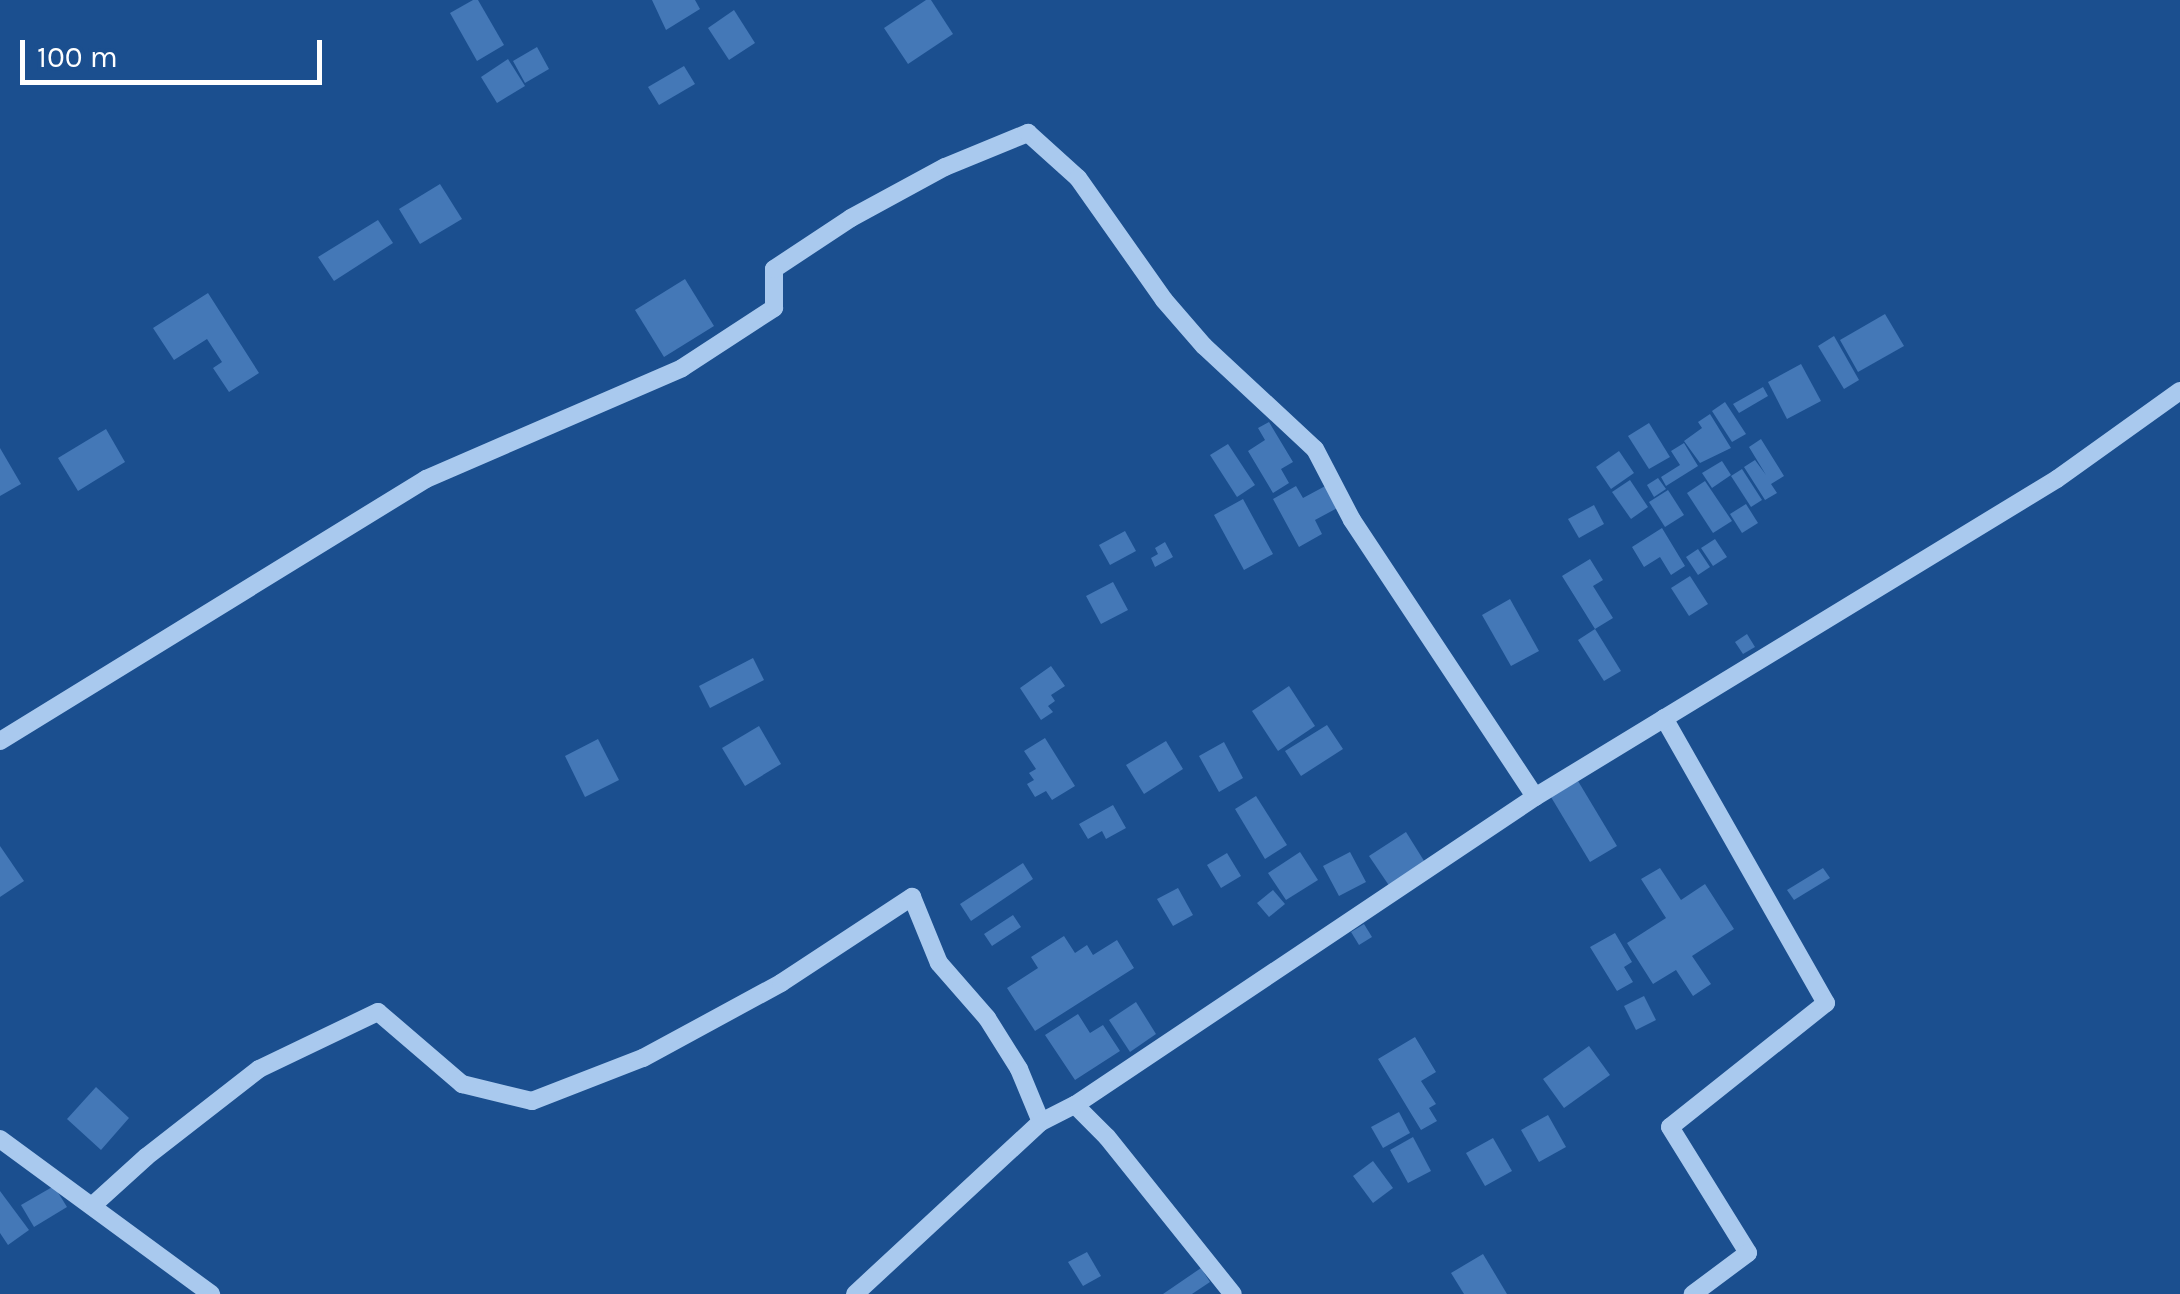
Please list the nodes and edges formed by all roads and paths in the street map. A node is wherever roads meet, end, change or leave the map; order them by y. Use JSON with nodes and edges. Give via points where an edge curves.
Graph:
{"nodes":[{"id":1,"x":2180,"y":392,"type":"edge"},
{"id":2,"x":1664,"y":718,"type":"junction"},
{"id":3,"x":0,"y":742,"type":"edge"},
{"id":4,"x":1535,"y":798,"type":"junction"},
{"id":5,"x":1075,"y":1105,"type":"junction"},
{"id":6,"x":1041,"y":1122,"type":"junction"},
{"id":7,"x":0,"y":1139,"type":"edge"},
{"id":8,"x":92,"y":1206,"type":"junction"},
{"id":9,"x":211,"y":1294,"type":"edge"},
{"id":10,"x":855,"y":1294,"type":"edge"},
{"id":11,"x":1234,"y":1294,"type":"edge"},
{"id":12,"x":1693,"y":1294,"type":"edge"}],
"edges":[{"from":1,"to":2,"type":"street","via":[[2056,478]]},
{"from":2,"to":4,"type":"street"},
{"from":2,"to":12,"type":"street","via":[[1826,1003],[1670,1127],[1748,1253]]},
{"from":3,"to":4,"type":"street","via":[[426,479],[682,368],[774,308],[774,269],[850,218],[1028,133],[1078,178],[1204,346],[1315,449],[1352,520]]},
{"from":4,"to":5,"type":"street"},
{"from":5,"to":6,"type":"street"},
{"from":5,"to":11,"type":"street"},
{"from":6,"to":8,"type":"street","via":[[987,1018],[939,963],[912,897],[781,982],[643,1058],[532,1101],[462,1084],[378,1012],[259,1069]]},
{"from":6,"to":10,"type":"street"},
{"from":7,"to":8,"type":"street"},
{"from":8,"to":9,"type":"street"}]}
